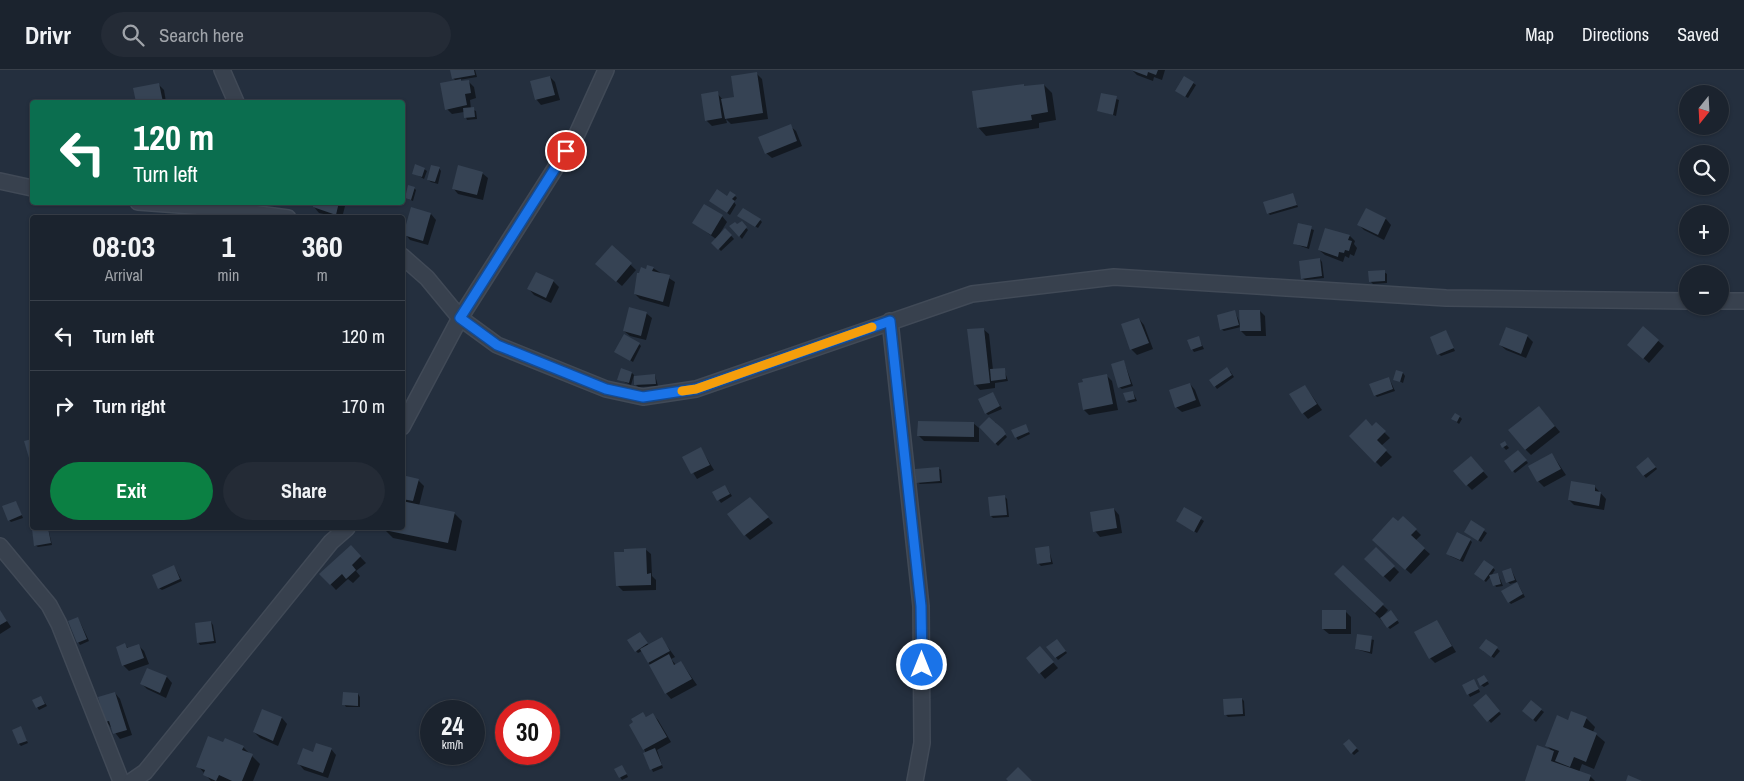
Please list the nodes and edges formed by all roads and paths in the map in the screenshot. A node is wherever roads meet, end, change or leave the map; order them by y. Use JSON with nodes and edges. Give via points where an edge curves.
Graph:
{"nodes":[{"id":1,"x":222,"y":70,"type":"edge"},
{"id":2,"x":606,"y":70,"type":"edge"},
{"id":3,"x":235,"y":100,"type":"edge"},
{"id":4,"x":0,"y":180,"type":"edge"},
{"id":5,"x":30,"y":188,"type":"edge"},
{"id":6,"x":179,"y":205,"type":"edge"},
{"id":7,"x":266,"y":215,"type":"edge"},
{"id":8,"x":405,"y":259,"type":"edge"},
{"id":9,"x":1679,"y":301,"type":"edge"},
{"id":10,"x":1729,"y":301,"type":"edge"},
{"id":11,"x":1744,"y":301,"type":"edge"},
{"id":12,"x":460,"y":318,"type":"junction"},
{"id":13,"x":890,"y":321,"type":"junction"},
{"id":14,"x":405,"y":421,"type":"edge"},
{"id":15,"x":345,"y":530,"type":"edge"},
{"id":16,"x":0,"y":546,"type":"edge"},
{"id":17,"x":121,"y":781,"type":"edge"},
{"id":18,"x":132,"y":781,"type":"edge"},
{"id":19,"x":915,"y":781,"type":"edge"}],
"edges":[{"from":1,"to":3,"type":"street"},
{"from":2,"to":12,"type":"street","via":[[577,134]]},
{"from":4,"to":5,"type":"street"},
{"from":6,"to":7,"type":"street"},
{"from":8,"to":12,"type":"street","via":[[427,278]]},
{"from":9,"to":13,"type":"street","via":[[1446,298],[1114,277],[972,294]]},
{"from":10,"to":11,"type":"street"},
{"from":12,"to":13,"type":"street","via":[[497,345],[606,389],[643,397],[696,389]]},
{"from":12,"to":14,"type":"street"},
{"from":13,"to":19,"type":"street","via":[[921,606],[922,743]]},
{"from":15,"to":18,"type":"street","via":[[331,542],[144,772]]},
{"from":16,"to":17,"type":"street","via":[[49,605],[59,624]]}]}
